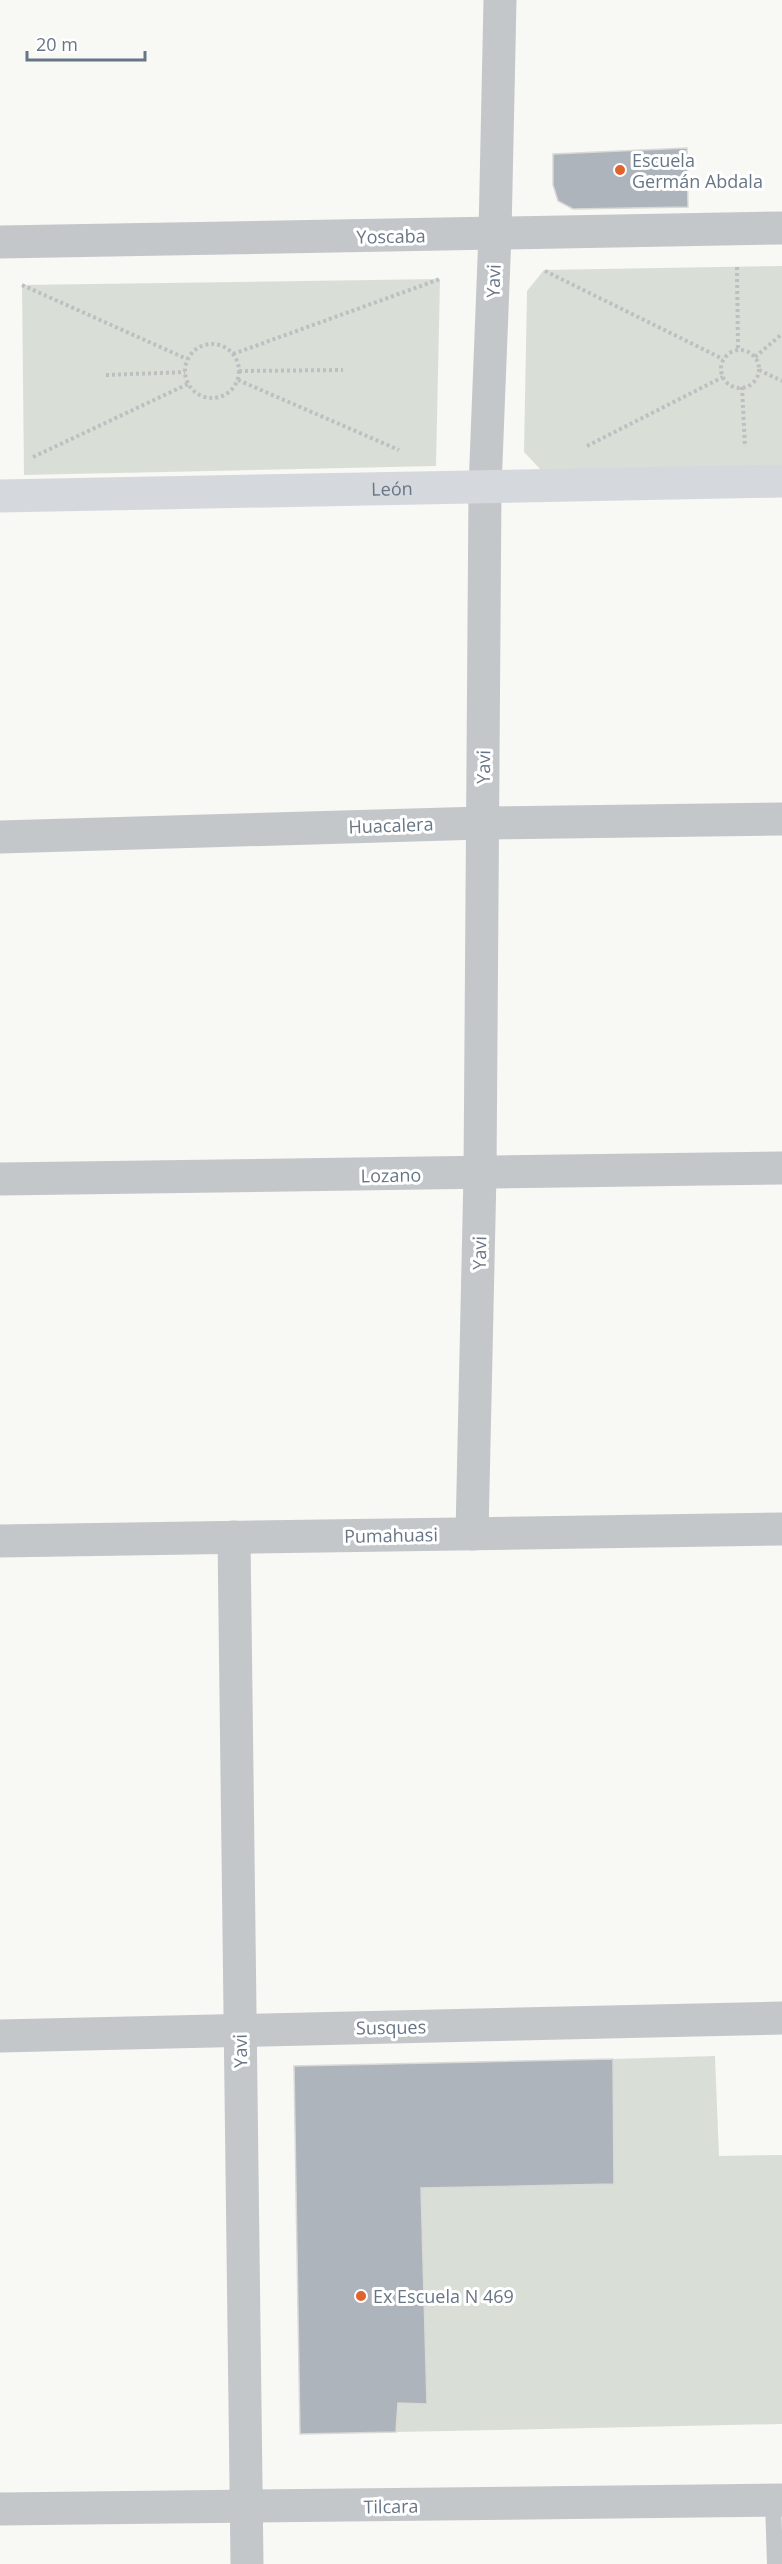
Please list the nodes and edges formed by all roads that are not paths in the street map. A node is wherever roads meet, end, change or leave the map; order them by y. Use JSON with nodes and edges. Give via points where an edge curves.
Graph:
{"nodes":[{"id":1,"x":500,"y":0,"type":"edge"},
{"id":2,"x":782,"y":228,"type":"edge"},
{"id":3,"x":495,"y":234,"type":"junction"},
{"id":4,"x":0,"y":242,"type":"edge"},
{"id":5,"x":782,"y":481,"type":"edge"},
{"id":6,"x":485,"y":488,"type":"junction"},
{"id":7,"x":0,"y":496,"type":"edge"},
{"id":8,"x":782,"y":819,"type":"edge"},
{"id":9,"x":482,"y":823,"type":"junction"},
{"id":10,"x":0,"y":837,"type":"edge"},
{"id":11,"x":782,"y":1168,"type":"edge"},
{"id":12,"x":480,"y":1174,"type":"junction"},
{"id":13,"x":0,"y":1179,"type":"edge"},
{"id":14,"x":782,"y":1529,"type":"edge"},
{"id":15,"x":472,"y":1534,"type":"junction"},
{"id":16,"x":234,"y":1537,"type":"junction"},
{"id":17,"x":0,"y":1541,"type":"edge"},
{"id":18,"x":782,"y":2018,"type":"edge"},
{"id":19,"x":240,"y":2030,"type":"junction"},
{"id":20,"x":0,"y":2036,"type":"edge"},
{"id":21,"x":778,"y":2500,"type":"edge"},
{"id":22,"x":246,"y":2508,"type":"junction"},
{"id":23,"x":0,"y":2509,"type":"edge"},
{"id":24,"x":247,"y":2564,"type":"edge"},
{"id":25,"x":775,"y":2564,"type":"edge"}],
"edges":[{"from":1,"to":3,"type":"street","name":"Yavi"},
{"from":2,"to":3,"type":"street","name":"Yoscaba"},
{"from":3,"to":4,"type":"street","name":"Yoscaba"},
{"from":3,"to":6,"type":"street","name":"Yavi"},
{"from":5,"to":6,"type":"street","name":"León"},
{"from":6,"to":7,"type":"street","name":"León"},
{"from":6,"to":9,"type":"street","name":"Yavi"},
{"from":8,"to":9,"type":"street","name":"Huacalera"},
{"from":9,"to":10,"type":"street","name":"Huacalera"},
{"from":9,"to":12,"type":"street","name":"Yavi"},
{"from":11,"to":12,"type":"street","name":"Lozano"},
{"from":12,"to":13,"type":"street","name":"Lozano"},
{"from":12,"to":15,"type":"street","name":"Yavi"},
{"from":14,"to":15,"type":"street","name":"Pumahuasi"},
{"from":15,"to":16,"type":"street","name":"Pumahuasi"},
{"from":16,"to":17,"type":"street","name":"Pumahuasi"},
{"from":16,"to":19,"type":"street","name":"Yavi"},
{"from":18,"to":19,"type":"street","name":"Susques"},
{"from":19,"to":20,"type":"street","name":"Susques"},
{"from":19,"to":22,"type":"street","name":"Yavi"},
{"from":21,"to":22,"type":"street","name":"Tilcara"},
{"from":21,"to":25,"type":"lane"},
{"from":22,"to":23,"type":"street","name":"Tilcara"},
{"from":22,"to":24,"type":"street","name":"Yavi"}]}
